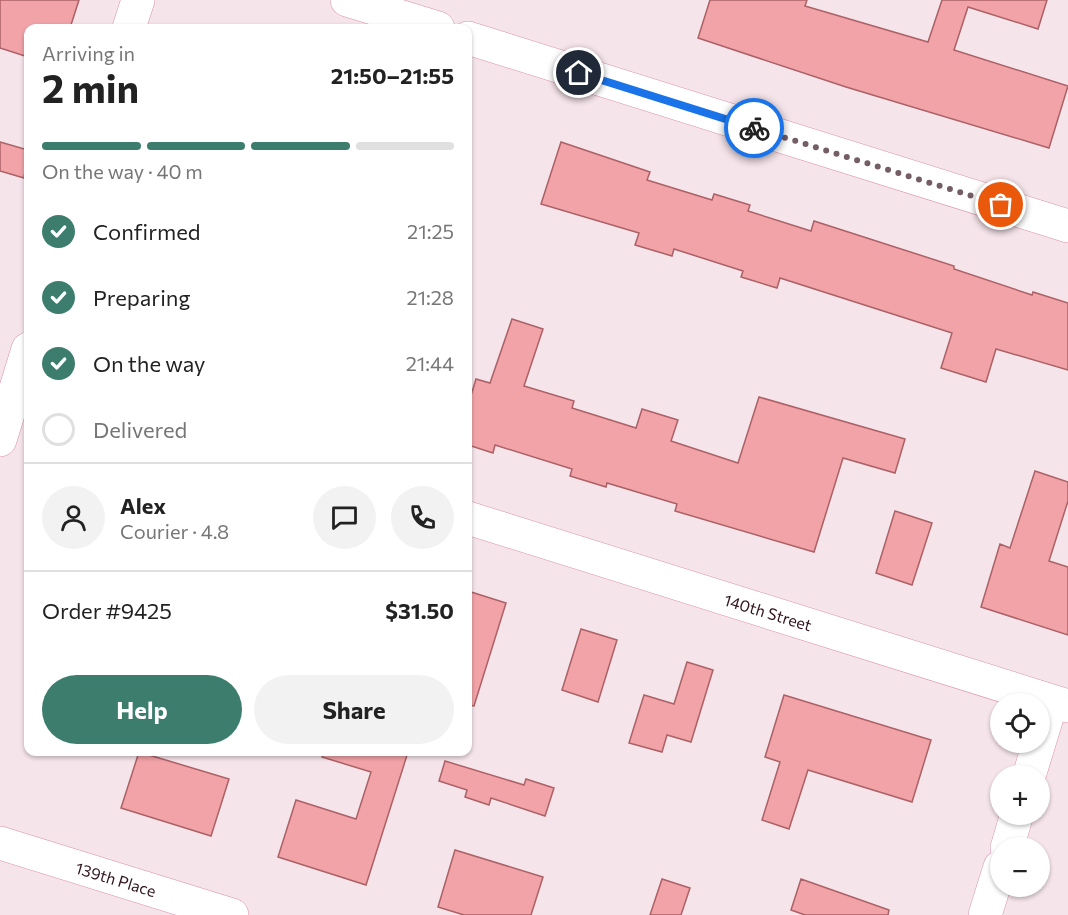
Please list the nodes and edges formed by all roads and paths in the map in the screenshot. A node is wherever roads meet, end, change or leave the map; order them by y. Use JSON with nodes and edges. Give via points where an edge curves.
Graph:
{"nodes":[{"id":1,"x":138,"y":0,"type":"edge"},
{"id":2,"x":347,"y":0,"type":"edge"},
{"id":3,"x":130,"y":24,"type":"edge"},
{"id":4,"x":425,"y":24,"type":"edge"},
{"id":5,"x":472,"y":39,"type":"edge"},
{"id":6,"x":1068,"y":226,"type":"edge"},
{"id":7,"x":19,"y":369,"type":"edge"},
{"id":8,"x":0,"y":440,"type":"edge"},
{"id":9,"x":472,"y":519,"type":"edge"},
{"id":10,"x":1060,"y":704,"type":"edge"},
{"id":11,"x":1034,"y":765,"type":"edge"},
{"id":12,"x":0,"y":843,"type":"edge"},
{"id":13,"x":991,"y":897,"type":"edge"},
{"id":14,"x":232,"y":915,"type":"edge"},
{"id":15,"x":985,"y":915,"type":"edge"}],
"edges":[{"from":1,"to":3,"type":"street"},
{"from":2,"to":4,"type":"street"},
{"from":5,"to":6,"type":"street"},
{"from":7,"to":8,"type":"street"},
{"from":9,"to":10,"type":"street","name":"140th Street"},
{"from":10,"to":11,"type":"street"},
{"from":12,"to":14,"type":"street","name":"139th Place"},
{"from":13,"to":15,"type":"street"}]}
